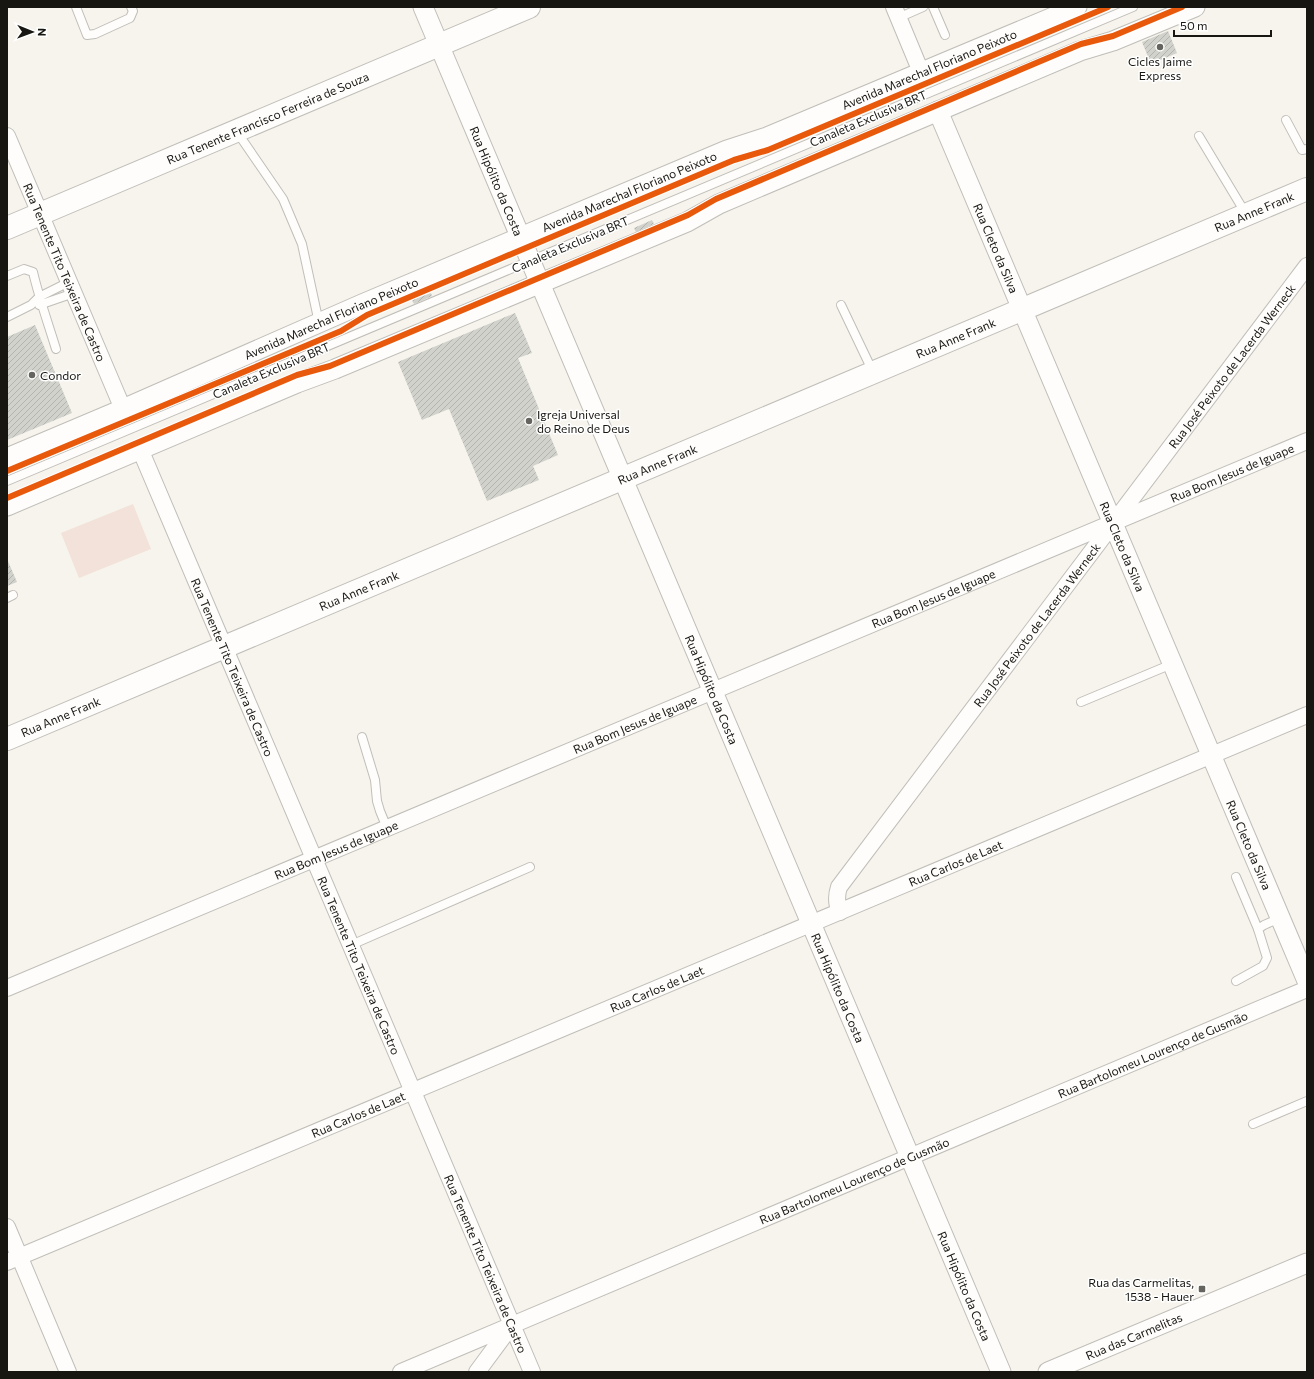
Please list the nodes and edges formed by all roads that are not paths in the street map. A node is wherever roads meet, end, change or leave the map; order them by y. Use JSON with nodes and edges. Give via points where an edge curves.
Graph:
{"nodes":[{"id":1,"x":76,"y":7,"type":"edge"},
{"id":2,"x":131,"y":7,"type":"edge"},
{"id":3,"x":423,"y":7,"type":"edge"},
{"id":4,"x":529,"y":7,"type":"edge"},
{"id":5,"x":923,"y":7,"type":"edge"},
{"id":6,"x":933,"y":7,"type":"edge"},
{"id":7,"x":1077,"y":7,"type":"edge"},
{"id":8,"x":1132,"y":7,"type":"edge"},
{"id":9,"x":1194,"y":7,"type":"edge"},
{"id":10,"x":896,"y":12,"type":"edge"},
{"id":11,"x":945,"y":35,"type":"dead end"},
{"id":12,"x":439,"y":45,"type":"junction"},
{"id":13,"x":921,"y":72,"type":"junction"},
{"id":14,"x":938,"y":112,"type":"junction"},
{"id":15,"x":1286,"y":120,"type":"dead end"},
{"id":16,"x":236,"y":131,"type":"junction"},
{"id":17,"x":7,"y":136,"type":"edge"},
{"id":18,"x":1199,"y":136,"type":"dead end"},
{"id":19,"x":1307,"y":149,"type":"edge"},
{"id":20,"x":1307,"y":189,"type":"edge"},
{"id":21,"x":40,"y":214,"type":"junction"},
{"id":22,"x":1247,"y":214,"type":"junction"},
{"id":23,"x":7,"y":228,"type":"edge"},
{"id":24,"x":521,"y":238,"type":"junction"},
{"id":25,"x":530,"y":261,"type":"junction"},
{"id":26,"x":1307,"y":266,"type":"edge"},
{"id":27,"x":7,"y":276,"type":"edge"},
{"id":28,"x":540,"y":283,"type":"junction"},
{"id":29,"x":72,"y":288,"type":"junction"},
{"id":30,"x":41,"y":301,"type":"junction"},
{"id":31,"x":841,"y":305,"type":"dead end"},
{"id":32,"x":1022,"y":310,"type":"junction"},
{"id":33,"x":7,"y":317,"type":"edge"},
{"id":34,"x":319,"y":323,"type":"junction"},
{"id":35,"x":56,"y":349,"type":"dead end"},
{"id":36,"x":873,"y":373,"type":"junction"},
{"id":37,"x":123,"y":409,"type":"junction"},
{"id":38,"x":1307,"y":441,"type":"edge"},
{"id":39,"x":140,"y":449,"type":"junction"},
{"id":40,"x":7,"y":458,"type":"edge"},
{"id":41,"x":623,"y":478,"type":"junction"},
{"id":42,"x":7,"y":481,"type":"edge"},
{"id":43,"x":7,"y":506,"type":"edge"},
{"id":44,"x":1113,"y":523,"type":"junction"},
{"id":45,"x":224,"y":647,"type":"junction"},
{"id":46,"x":1172,"y":664,"type":"junction"},
{"id":47,"x":713,"y":691,"type":"junction"},
{"id":48,"x":1081,"y":702,"type":"dead end"},
{"id":49,"x":1307,"y":715,"type":"edge"},
{"id":50,"x":362,"y":737,"type":"dead end"},
{"id":51,"x":7,"y":739,"type":"edge"},
{"id":52,"x":1211,"y":755,"type":"junction"},
{"id":53,"x":388,"y":828,"type":"junction"},
{"id":54,"x":314,"y":859,"type":"junction"},
{"id":55,"x":530,"y":867,"type":"dead end"},
{"id":56,"x":1236,"y":877,"type":"dead end"},
{"id":57,"x":840,"y":912,"type":"junction"},
{"id":58,"x":1280,"y":918,"type":"junction"},
{"id":59,"x":811,"y":924,"type":"junction"},
{"id":60,"x":1258,"y":929,"type":"junction"},
{"id":61,"x":351,"y":945,"type":"junction"},
{"id":62,"x":1236,"y":981,"type":"dead end"},
{"id":63,"x":1307,"y":981,"type":"edge"},
{"id":64,"x":7,"y":988,"type":"edge"},
{"id":65,"x":1307,"y":989,"type":"edge"},
{"id":66,"x":413,"y":1092,"type":"junction"},
{"id":67,"x":1307,"y":1101,"type":"edge"},
{"id":68,"x":1253,"y":1124,"type":"dead end"},
{"id":69,"x":910,"y":1156,"type":"junction"},
{"id":70,"x":7,"y":1227,"type":"edge"},
{"id":71,"x":13,"y":1260,"type":"edge"},
{"id":72,"x":1307,"y":1263,"type":"edge"},
{"id":73,"x":512,"y":1325,"type":"junction"},
{"id":74,"x":68,"y":1372,"type":"edge"},
{"id":75,"x":401,"y":1372,"type":"edge"},
{"id":76,"x":477,"y":1372,"type":"edge"},
{"id":77,"x":532,"y":1372,"type":"edge"},
{"id":78,"x":1001,"y":1372,"type":"edge"},
{"id":79,"x":1048,"y":1372,"type":"edge"}],
"edges":[{"from":1,"to":2,"type":"lane","via":[[87,35],[95,34],[130,18],[133,11]]},
{"from":3,"to":12,"type":"street","name":"Rua Hipólito da Costa"},
{"from":4,"to":12,"type":"main road","name":"Rua Tenente Francisco Ferreira de Souza"},
{"from":5,"to":10,"type":"lane"},
{"from":6,"to":11,"type":"lane"},
{"from":7,"to":13,"type":"street","name":"Avenida Marechal Floriano Peixoto"},
{"from":8,"to":25,"type":"lane","name":"Canaleta Exclusiva BRT"},
{"from":9,"to":14,"type":"street","via":[[1113,41],[1080,51]]},
{"from":10,"to":13,"type":"street"},
{"from":12,"to":16,"type":"main road","name":"Rua Tenente Francisco Ferreira de Souza"},
{"from":12,"to":24,"type":"street","name":"Rua Hipólito da Costa"},
{"from":13,"to":24,"type":"street","name":"Avenida Marechal Floriano Peixoto","via":[[767,137],[727,150]]},
{"from":14,"to":28,"type":"street"},
{"from":14,"to":32,"type":"street","name":"Rua Cleto da Silva"},
{"from":15,"to":19,"type":"lane","via":[[1302,150]]},
{"from":16,"to":21,"type":"main road","name":"Rua Tenente Francisco Ferreira de Souza"},
{"from":16,"to":34,"type":"lane","via":[[283,199],[302,244]]},
{"from":17,"to":21,"type":"street","name":"Rua Tenente Tito Teixeira de Castro"},
{"from":18,"to":22,"type":"lane"},
{"from":20,"to":22,"type":"main road","name":"Rua Anne Frank"},
{"from":21,"to":23,"type":"main road","name":"Rua Tenente Francisco Ferreira de Souza"},
{"from":21,"to":29,"type":"street","name":"Rua Tenente Tito Teixeira de Castro"},
{"from":22,"to":32,"type":"main road","name":"Rua Anne Frank"},
{"from":24,"to":25,"type":"street","name":"Rua Hipólito da Costa"},
{"from":24,"to":34,"type":"street","name":"Avenida Marechal Floriano Peixoto"},
{"from":25,"to":28,"type":"street","name":"Rua Hipólito da Costa"},
{"from":25,"to":42,"type":"lane","name":"Canaleta Exclusiva BRT"},
{"from":26,"to":44,"type":"street","name":"Rua José Peixoto de Lacerda Werneck"},
{"from":27,"to":30,"type":"lane","via":[[24,270],[33,272]]},
{"from":28,"to":39,"type":"street"},
{"from":28,"to":41,"type":"street","name":"Rua Hipólito da Costa"},
{"from":29,"to":30,"type":"lane"},
{"from":29,"to":30,"type":"lane"},
{"from":29,"to":37,"type":"street","name":"Rua Tenente Tito Teixeira de Castro"},
{"from":30,"to":33,"type":"lane"},
{"from":30,"to":35,"type":"lane"},
{"from":31,"to":36,"type":"lane"},
{"from":32,"to":36,"type":"main road","name":"Rua Anne Frank"},
{"from":32,"to":44,"type":"street","name":"Rua Cleto da Silva"},
{"from":34,"to":37,"type":"street","name":"Avenida Marechal Floriano Peixoto"},
{"from":36,"to":41,"type":"main road","name":"Rua Anne Frank"},
{"from":37,"to":40,"type":"street","name":"Avenida Marechal Floriano Peixoto"},
{"from":38,"to":44,"type":"street","name":"Rua Bom Jesus de Iguape"},
{"from":39,"to":43,"type":"street"},
{"from":39,"to":45,"type":"street","name":"Rua Tenente Tito Teixeira de Castro"},
{"from":41,"to":45,"type":"main road","name":"Rua Anne Frank"},
{"from":41,"to":47,"type":"street","name":"Rua Hipólito da Costa"},
{"from":44,"to":46,"type":"street","name":"Rua Cleto da Silva"},
{"from":44,"to":47,"type":"street","name":"Rua Bom Jesus de Iguape"},
{"from":44,"to":57,"type":"street","name":"Rua José Peixoto de Lacerda Werneck","via":[[839,887],[836,900]]},
{"from":45,"to":51,"type":"main road","name":"Rua Anne Frank"},
{"from":45,"to":54,"type":"street","name":"Rua Tenente Tito Teixeira de Castro"},
{"from":46,"to":48,"type":"lane"},
{"from":46,"to":52,"type":"street","name":"Rua Cleto da Silva"},
{"from":47,"to":53,"type":"street","name":"Rua Bom Jesus de Iguape"},
{"from":47,"to":59,"type":"street","name":"Rua Hipólito da Costa"},
{"from":49,"to":52,"type":"street","name":"Rua Carlos de Laet"},
{"from":50,"to":53,"type":"lane","via":[[375,780],[377,801]]},
{"from":52,"to":57,"type":"street","name":"Rua Carlos de Laet"},
{"from":52,"to":58,"type":"street","name":"Rua Cleto da Silva"},
{"from":53,"to":54,"type":"street","name":"Rua Bom Jesus de Iguape"},
{"from":54,"to":61,"type":"street","name":"Rua Tenente Tito Teixeira de Castro"},
{"from":54,"to":64,"type":"street","name":"Rua Bom Jesus de Iguape"},
{"from":55,"to":61,"type":"lane"},
{"from":56,"to":60,"type":"lane"},
{"from":57,"to":59,"type":"street","name":"Rua Carlos de Laet"},
{"from":58,"to":60,"type":"lane"},
{"from":58,"to":63,"type":"street","name":"Rua Cleto da Silva"},
{"from":59,"to":66,"type":"street","name":"Rua Carlos de Laet"},
{"from":59,"to":69,"type":"street","name":"Rua Hipólito da Costa"},
{"from":60,"to":62,"type":"lane","via":[[1267,958],[1263,966]]},
{"from":61,"to":66,"type":"street","name":"Rua Tenente Tito Teixeira de Castro"},
{"from":65,"to":69,"type":"street","name":"Rua Bartolomeu Lourenço de Gusmão"},
{"from":66,"to":71,"type":"street","name":"Rua Carlos de Laet"},
{"from":66,"to":73,"type":"street","name":"Rua Tenente Tito Teixeira de Castro"},
{"from":67,"to":68,"type":"lane"},
{"from":69,"to":73,"type":"street","name":"Rua Bartolomeu Lourenço de Gusmão"},
{"from":69,"to":78,"type":"street","name":"Rua Hipólito da Costa"},
{"from":70,"to":71,"type":"street"},
{"from":71,"to":74,"type":"street"},
{"from":72,"to":79,"type":"street","name":"Rua das Carmelitas"},
{"from":73,"to":75,"type":"street","name":"Rua Bartolomeu Lourenço de Gusmão"},
{"from":73,"to":76,"type":"street"},
{"from":73,"to":77,"type":"street","name":"Rua Tenente Tito Teixeira de Castro"}]}
